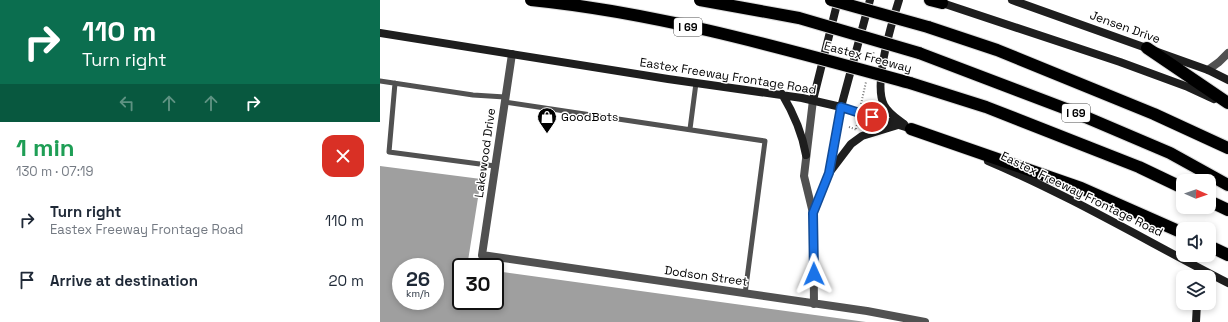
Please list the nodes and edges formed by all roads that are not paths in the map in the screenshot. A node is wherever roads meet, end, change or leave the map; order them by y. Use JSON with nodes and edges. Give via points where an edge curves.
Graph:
{"nodes":[{"id":1,"x":532,"y":0,"type":"edge"},
{"id":2,"x":700,"y":0,"type":"edge"},
{"id":3,"x":831,"y":0,"type":"edge"},
{"id":4,"x":838,"y":0,"type":"edge"},
{"id":5,"x":870,"y":0,"type":"edge"},
{"id":6,"x":899,"y":0,"type":"edge"},
{"id":7,"x":930,"y":0,"type":"edge"},
{"id":8,"x":1012,"y":0,"type":"edge"},
{"id":9,"x":938,"y":1,"type":"edge"},
{"id":10,"x":380,"y":33,"type":"edge"},
{"id":11,"x":1147,"y":48,"type":"junction"},
{"id":12,"x":1228,"y":53,"type":"edge"},
{"id":13,"x":512,"y":54,"type":"junction"},
{"id":14,"x":1208,"y":70,"type":"junction"},
{"id":15,"x":1228,"y":80,"type":"edge"},
{"id":16,"x":380,"y":81,"type":"edge"},
{"id":17,"x":696,"y":83,"type":"junction"},
{"id":18,"x":396,"y":84,"type":"junction"},
{"id":19,"x":782,"y":94,"type":"junction"},
{"id":20,"x":505,"y":100,"type":"junction"},
{"id":21,"x":813,"y":100,"type":"junction"},
{"id":22,"x":1228,"y":104,"type":"edge"},
{"id":23,"x":841,"y":107,"type":"junction"},
{"id":24,"x":898,"y":125,"type":"junction"},
{"id":25,"x":910,"y":128,"type":"junction"},
{"id":26,"x":690,"y":129,"type":"junction"},
{"id":27,"x":1228,"y":148,"type":"edge"},
{"id":28,"x":806,"y":155,"type":"junction"},
{"id":29,"x":495,"y":166,"type":"junction"},
{"id":30,"x":829,"y":173,"type":"junction"},
{"id":31,"x":1176,"y":185,"type":"edge"},
{"id":32,"x":1228,"y":185,"type":"edge"},
{"id":33,"x":1216,"y":204,"type":"edge"},
{"id":34,"x":1228,"y":210,"type":"edge"},
{"id":35,"x":813,"y":213,"type":"junction"},
{"id":36,"x":1176,"y":230,"type":"edge"},
{"id":37,"x":1216,"y":249,"type":"edge"},
{"id":38,"x":1228,"y":255,"type":"edge"},
{"id":39,"x":482,"y":256,"type":"joint"},
{"id":40,"x":1199,"y":268,"type":"joint"},
{"id":41,"x":1228,"y":283,"type":"edge"},
{"id":42,"x":745,"y":294,"type":"junction"},
{"id":43,"x":814,"y":304,"type":"junction"},
{"id":44,"x":1197,"y":310,"type":"edge"},
{"id":45,"x":925,"y":322,"type":"edge"},
{"id":46,"x":1196,"y":322,"type":"edge"}],
"edges":[{"from":1,"to":31,"type":"highway","name":"Eastex Freeway","number":"I 69","bridge":true,"via":[[570,4],[666,22],[789,50],[910,83],[986,107],[1139,167]]},
{"from":2,"to":32,"type":"highway","number":"I 69","bridge":true,"via":[[799,18],[919,53],[1069,110],[1170,153]]},
{"from":3,"to":27,"type":"highway","number":"I 69","bridge":true,"via":[[997,50],[1154,114]]},
{"from":4,"to":21,"type":"main road"},
{"from":5,"to":23,"type":"main road"},
{"from":6,"to":25,"type":"main road","via":[[881,73],[880,92],[884,105],[892,115]]},
{"from":7,"to":9,"type":"highway"},
{"from":8,"to":11,"type":"main road","name":"Jensen Drive"},
{"from":9,"to":22,"type":"main road","via":[[1188,87]]},
{"from":10,"to":13,"type":"main road","name":"Eastex Freeway Frontage Road"},
{"from":11,"to":14,"type":"main road","name":"Jensen Drive"},
{"from":11,"to":22,"type":"highway"},
{"from":12,"to":14,"type":"street"},
{"from":13,"to":17,"type":"main road","name":"Eastex Freeway Frontage Road"},
{"from":13,"to":20,"type":"street","name":"Lakewood Drive"},
{"from":14,"to":15,"type":"main road","name":"Jensen Drive"},
{"from":16,"to":18,"type":"lane"},
{"from":17,"to":19,"type":"main road","name":"Eastex Freeway Frontage Road"},
{"from":17,"to":26,"type":"lane"},
{"from":18,"to":20,"type":"lane"},
{"from":18,"to":29,"type":"lane","via":[[389,152]]},
{"from":19,"to":21,"type":"main road","name":"Eastex Freeway Frontage Road"},
{"from":19,"to":28,"type":"main road","via":[[798,124]]},
{"from":20,"to":26,"type":"lane"},
{"from":20,"to":29,"type":"street","name":"Lakewood Drive"},
{"from":21,"to":23,"type":"main road","name":"Eastex Freeway Frontage Road"},
{"from":21,"to":28,"type":"street"},
{"from":23,"to":24,"type":"main road","name":"Eastex Freeway Frontage Road"},
{"from":23,"to":30,"type":"street"},
{"from":24,"to":25,"type":"main road","name":"Eastex Freeway Frontage Road"},
{"from":24,"to":30,"type":"main road","via":[[862,136],[852,144]]},
{"from":25,"to":36,"type":"highway","via":[[1081,188]]},
{"from":25,"to":40,"type":"main road","name":"Eastex Freeway Frontage Road","via":[[1030,179]]},
{"from":26,"to":42,"type":"lane","via":[[764,141]]},
{"from":28,"to":35,"type":"street","via":[[804,176]]},
{"from":29,"to":39,"type":"street","name":"Lakewood Drive"},
{"from":30,"to":35,"type":"street"},
{"from":33,"to":34,"type":"highway"},
{"from":35,"to":43,"type":"street"},
{"from":37,"to":38,"type":"highway"},
{"from":39,"to":42,"type":"street","name":"Dodson Street"},
{"from":40,"to":41,"type":"main road","name":"Eastex Freeway Frontage Road"},
{"from":42,"to":43,"type":"street","name":"Dodson Street"},
{"from":43,"to":45,"type":"street","name":"Dodson Street"},
{"from":44,"to":46,"type":"main road"}]}
